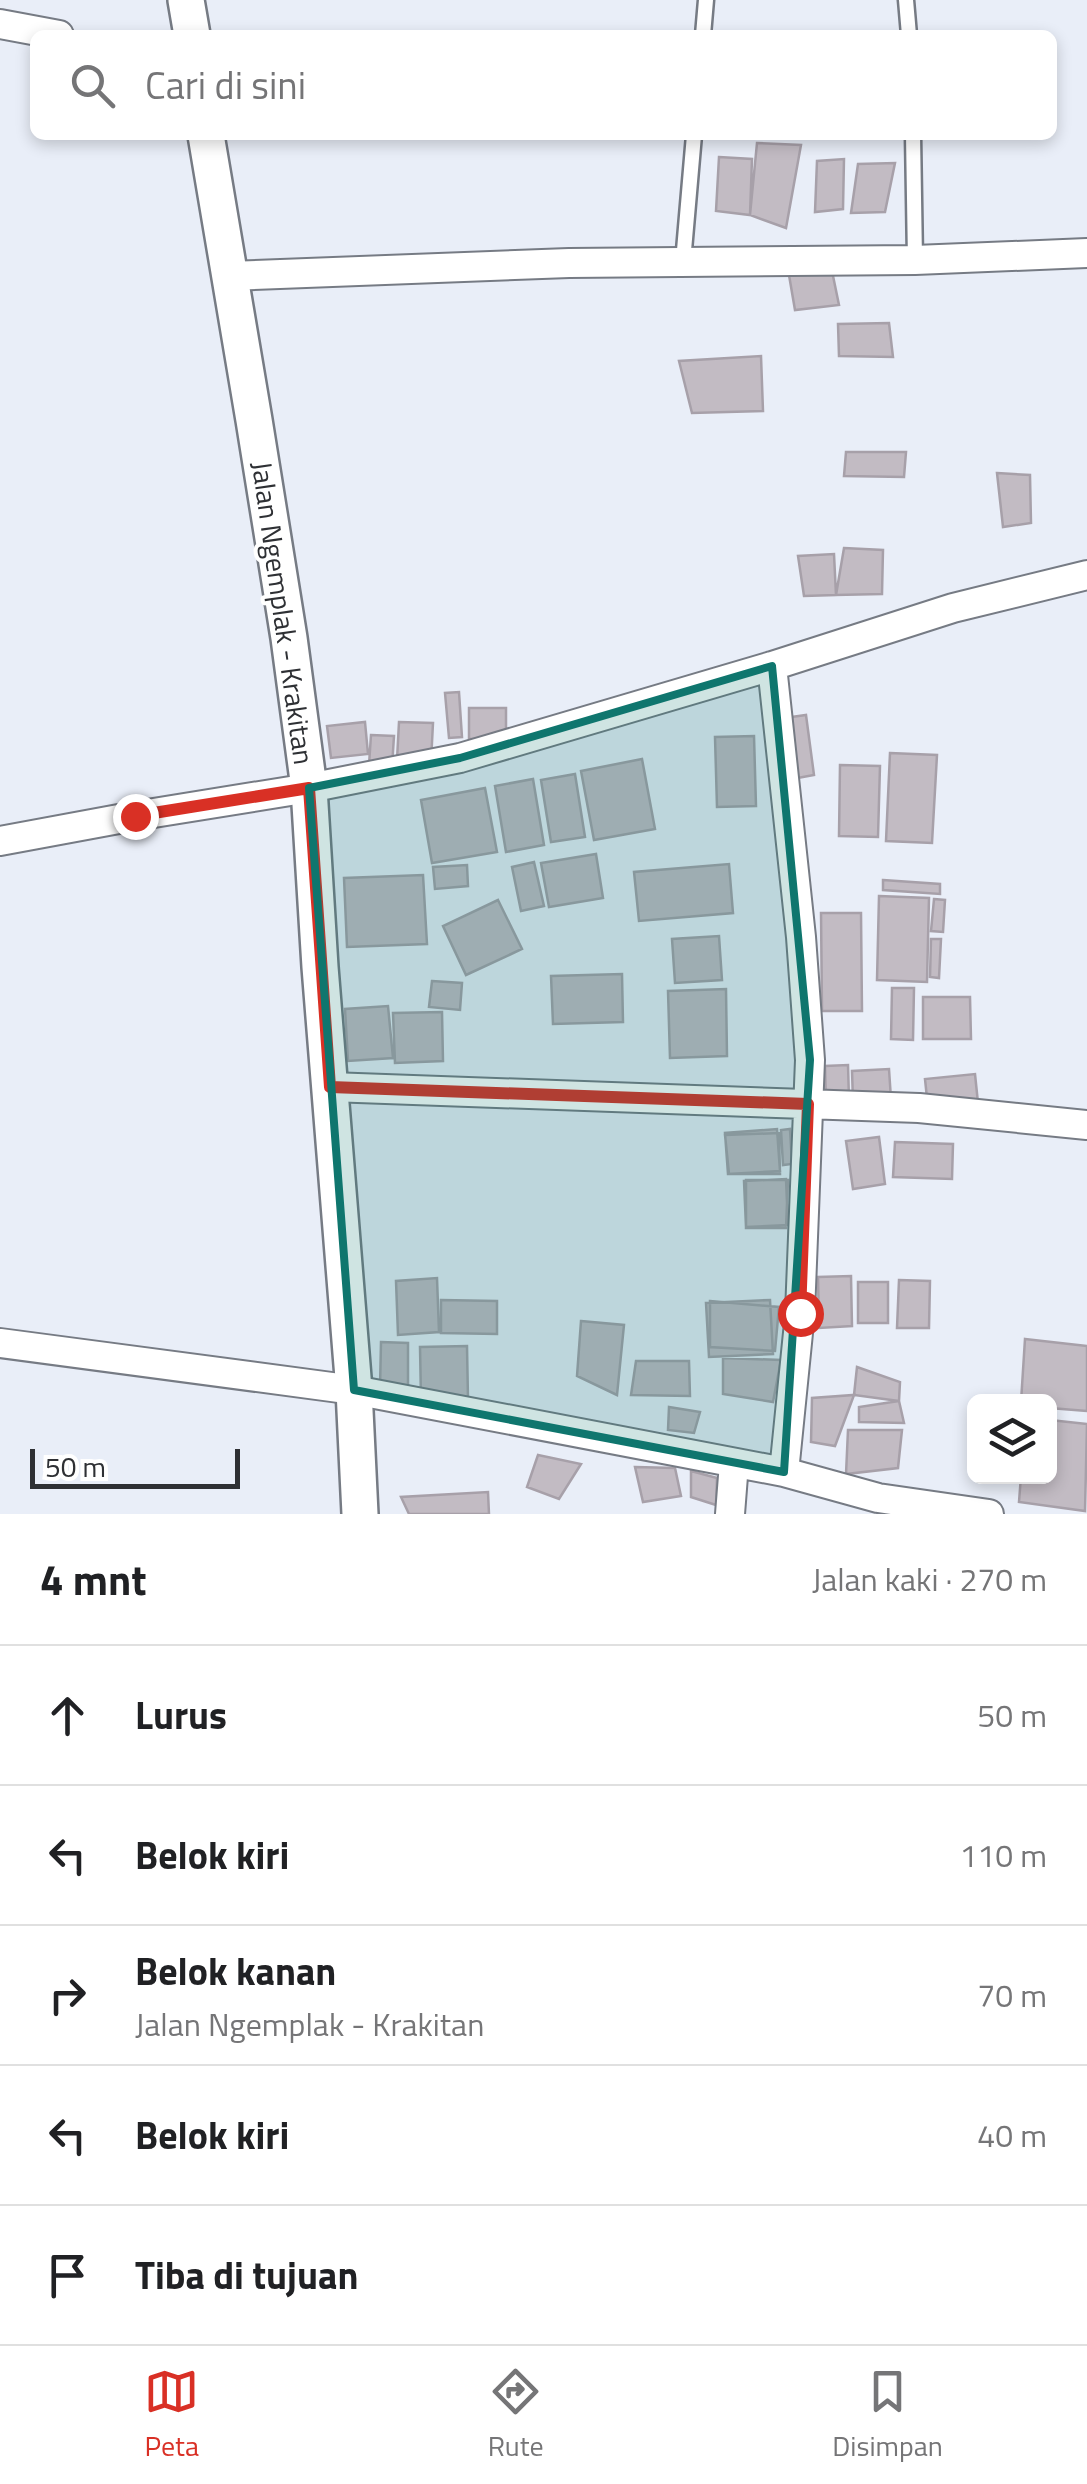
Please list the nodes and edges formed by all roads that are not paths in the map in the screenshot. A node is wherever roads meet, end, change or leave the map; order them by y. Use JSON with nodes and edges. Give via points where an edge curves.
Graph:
{"nodes":[{"id":1,"x":186,"y":0,"type":"edge"},
{"id":2,"x":706,"y":0,"type":"edge"},
{"id":3,"x":906,"y":0,"type":"edge"},
{"id":4,"x":0,"y":24,"type":"edge"},
{"id":5,"x":32,"y":30,"type":"edge"},
{"id":6,"x":191,"y":30,"type":"edge"},
{"id":7,"x":703,"y":30,"type":"edge"},
{"id":8,"x":909,"y":30,"type":"edge"},
{"id":9,"x":207,"y":140,"type":"edge"},
{"id":10,"x":694,"y":140,"type":"edge"},
{"id":11,"x":913,"y":140,"type":"edge"},
{"id":12,"x":1087,"y":253,"type":"edge"},
{"id":13,"x":915,"y":260,"type":"junction"},
{"id":14,"x":683,"y":263,"type":"junction"},
{"id":15,"x":230,"y":276,"type":"junction"},
{"id":16,"x":1087,"y":574,"type":"edge"},
{"id":17,"x":772,"y":666,"type":"junction"},
{"id":18,"x":309,"y":788,"type":"junction"},
{"id":19,"x":0,"y":842,"type":"edge"},
{"id":20,"x":330,"y":1087,"type":"junction"},
{"id":21,"x":808,"y":1104,"type":"junction"},
{"id":22,"x":1087,"y":1125,"type":"edge"},
{"id":23,"x":0,"y":1343,"type":"edge"},
{"id":24,"x":354,"y":1390,"type":"junction"},
{"id":25,"x":734,"y":1463,"type":"junction"},
{"id":26,"x":784,"y":1472,"type":"junction"},
{"id":27,"x":877,"y":1506,"type":"edge"},
{"id":28,"x":360,"y":1514,"type":"edge"},
{"id":29,"x":730,"y":1514,"type":"edge"},
{"id":30,"x":989,"y":1514,"type":"edge"}],
"edges":[{"from":1,"to":6,"type":"street"},
{"from":2,"to":7,"type":"lane"},
{"from":3,"to":8,"type":"lane"},
{"from":4,"to":5,"type":"street"},
{"from":9,"to":15,"type":"street","name":"Jalan Ngemplak - Krakitan"},
{"from":10,"to":14,"type":"lane"},
{"from":11,"to":13,"type":"lane"},
{"from":12,"to":13,"type":"street"},
{"from":13,"to":14,"type":"street"},
{"from":14,"to":15,"type":"street"},
{"from":15,"to":18,"type":"street","name":"Jalan Ngemplak - Krakitan"},
{"from":16,"to":17,"type":"street"},
{"from":17,"to":18,"type":"street","via":[[460,758]]},
{"from":17,"to":21,"type":"street","via":[[802,937]]},
{"from":18,"to":19,"type":"street"},
{"from":18,"to":20,"type":"street","name":"Jalan Ngemplak - Krakitan"},
{"from":20,"to":21,"type":"street"},
{"from":20,"to":24,"type":"street","name":"Jalan Ngemplak - Krakitan"},
{"from":21,"to":22,"type":"street"},
{"from":21,"to":26,"type":"street","via":[[800,1313]]},
{"from":23,"to":24,"type":"street"},
{"from":24,"to":25,"type":"street"},
{"from":24,"to":28,"type":"street","name":"Jalan Ngemplak - Krakitan"},
{"from":25,"to":26,"type":"street"},
{"from":25,"to":29,"type":"street"},
{"from":26,"to":27,"type":"street"},
{"from":27,"to":30,"type":"street"}]}
